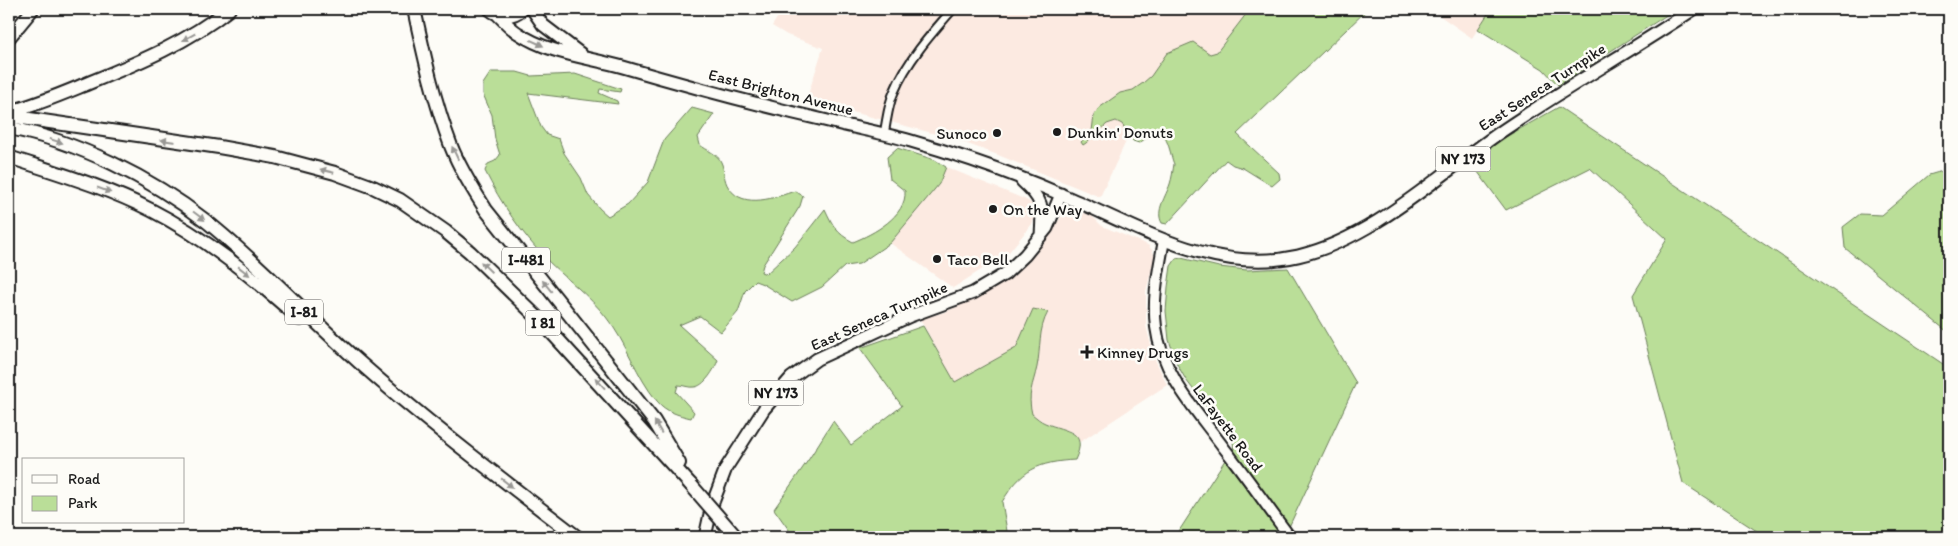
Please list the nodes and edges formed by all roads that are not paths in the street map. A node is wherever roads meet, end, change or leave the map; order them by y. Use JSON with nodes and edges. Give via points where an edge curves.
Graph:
{"nodes":[{"id":1,"x":33,"y":9,"type":"edge"},
{"id":2,"x":229,"y":9,"type":"edge"},
{"id":3,"x":414,"y":9,"type":"edge"},
{"id":4,"x":522,"y":9,"type":"edge"},
{"id":5,"x":532,"y":9,"type":"edge"},
{"id":6,"x":953,"y":9,"type":"edge"},
{"id":7,"x":1694,"y":9,"type":"edge"},
{"id":8,"x":493,"y":12,"type":"edge"},
{"id":9,"x":9,"y":38,"type":"edge"},
{"id":10,"x":585,"y":57,"type":"junction"},
{"id":11,"x":9,"y":112,"type":"edge"},
{"id":12,"x":9,"y":116,"type":"edge"},
{"id":13,"x":9,"y":128,"type":"edge"},
{"id":14,"x":884,"y":134,"type":"junction"},
{"id":15,"x":9,"y":157,"type":"edge"},
{"id":16,"x":1017,"y":177,"type":"junction"},
{"id":17,"x":1061,"y":194,"type":"junction"},
{"id":18,"x":1041,"y":235,"type":"junction"},
{"id":19,"x":1164,"y":240,"type":"junction"},
{"id":20,"x":489,"y":469,"type":"junction"},
{"id":21,"x":691,"y":484,"type":"junction"},
{"id":22,"x":577,"y":537,"type":"edge"},
{"id":23,"x":705,"y":537,"type":"edge"},
{"id":24,"x":736,"y":537,"type":"edge"},
{"id":25,"x":1290,"y":537,"type":"edge"}],
"edges":[{"from":1,"to":9,"type":"main road"},
{"from":2,"to":11,"type":"highway","one_way":true,"via":[[207,27],[139,62],[32,106]]},
{"from":21,"to":3,"type":"highway","number":"I-481","one_way":true,"via":[[654,421],[486,210],[468,180],[452,147],[431,88]]},
{"from":4,"to":8,"type":"main road","via":[[513,15]]},
{"from":5,"to":10,"type":"main road","via":[[542,26]]},
{"from":6,"to":14,"type":"street","via":[[904,71],[894,93]]},
{"from":7,"to":19,"type":"main road","name":"East Seneca Turnpike","number":"NY 173","via":[[1524,116],[1385,217],[1329,248],[1268,260],[1244,260],[1212,256]]},
{"from":8,"to":10,"type":"main road","name":"East Brighton Avenue","one_way":true,"via":[[516,32],[535,42]]},
{"from":10,"to":14,"type":"main road","name":"East Brighton Avenue"},
{"from":21,"to":12,"type":"highway","number":"I 81","one_way":true,"via":[[542,322],[470,252],[400,200],[335,173],[275,157]]},
{"from":13,"to":20,"type":"highway","number":"I-81","one_way":true,"via":[[106,160],[185,205],[222,234],[359,362]]},
{"from":14,"to":16,"type":"main road","name":"East Brighton Avenue"},
{"from":15,"to":20,"type":"highway","one_way":true,"via":[[127,199],[171,220],[254,279],[393,401]]},
{"from":16,"to":17,"type":"main road","name":"East Brighton Avenue"},
{"from":16,"to":18,"type":"main road","via":[[1041,203]]},
{"from":17,"to":18,"type":"main road","name":"East Seneca Turnpike","number":"NY 173","via":[[1052,219]]},
{"from":17,"to":19,"type":"main road","name":"East Seneca Turnpike","number":"NY 173"},
{"from":18,"to":23,"type":"main road","name":"East Seneca Turnpike","number":"NY 173","via":[[1005,274],[973,293],[870,334],[818,359],[791,378],[764,409],[726,468],[712,505]]},
{"from":19,"to":25,"type":"street","name":"LaFayette Road","via":[[1154,309],[1163,357],[1180,389]]},
{"from":20,"to":22,"type":"highway","number":"I-81","one_way":true},
{"from":21,"to":24,"type":"highway","number":"I 81","bridge":true}]}
